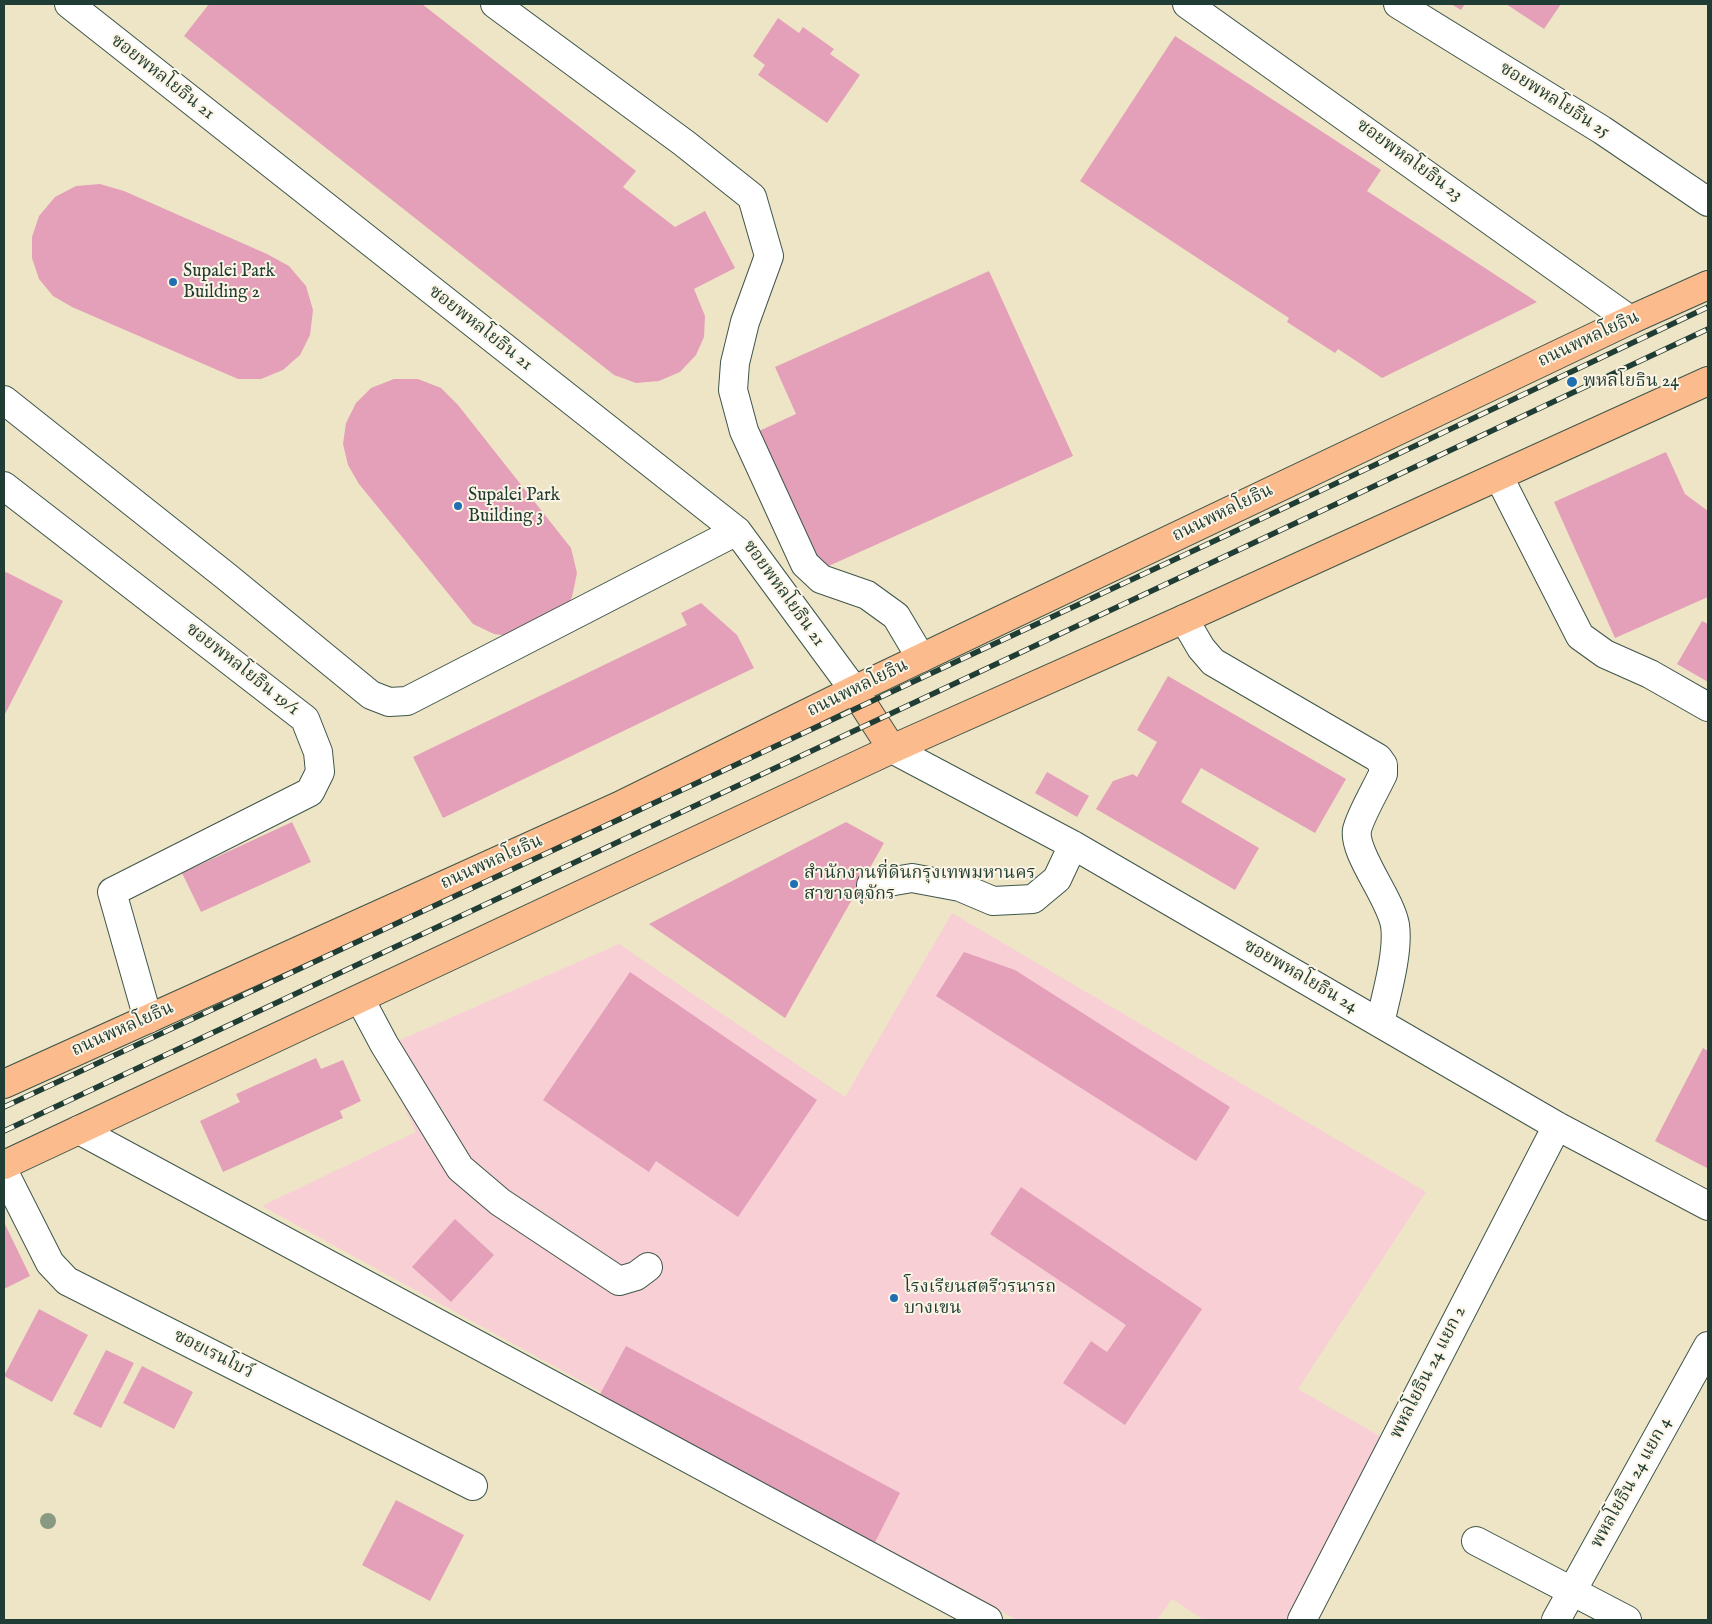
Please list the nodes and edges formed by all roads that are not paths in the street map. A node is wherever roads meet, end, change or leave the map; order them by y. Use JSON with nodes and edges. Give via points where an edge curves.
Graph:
{"nodes":[{"id":1,"x":69,"y":4,"type":"edge"},
{"id":2,"x":495,"y":4,"type":"edge"},
{"id":3,"x":1187,"y":4,"type":"edge"},
{"id":4,"x":1398,"y":4,"type":"edge"},
{"id":5,"x":1708,"y":202,"type":"edge"},
{"id":6,"x":1708,"y":286,"type":"edge"},
{"id":7,"x":1630,"y":320,"type":"junction"},
{"id":8,"x":1708,"y":381,"type":"edge"},
{"id":9,"x":4,"y":400,"type":"edge"},
{"id":10,"x":1500,"y":477,"type":"junction"},
{"id":11,"x":4,"y":486,"type":"edge"},
{"id":12,"x":737,"y":531,"type":"junction"},
{"id":13,"x":1184,"y":620,"type":"junction"},
{"id":14,"x":921,"y":658,"type":"junction"},
{"id":15,"x":854,"y":690,"type":"junction"},
{"id":16,"x":1708,"y":707,"type":"edge"},
{"id":17,"x":892,"y":749,"type":"junction"},
{"id":18,"x":1073,"y":845,"type":"junction"},
{"id":19,"x":871,"y":885,"type":"dead end"},
{"id":20,"x":360,"y":999,"type":"junction"},
{"id":21,"x":148,"y":1019,"type":"junction"},
{"id":22,"x":1380,"y":1023,"type":"junction"},
{"id":23,"x":4,"y":1084,"type":"edge"},
{"id":24,"x":1557,"y":1126,"type":"junction"},
{"id":25,"x":79,"y":1130,"type":"junction"},
{"id":26,"x":4,"y":1165,"type":"edge"},
{"id":27,"x":4,"y":1172,"type":"edge"},
{"id":28,"x":1708,"y":1206,"type":"edge"},
{"id":29,"x":648,"y":1267,"type":"dead end"},
{"id":30,"x":1708,"y":1346,"type":"edge"},
{"id":31,"x":473,"y":1486,"type":"dead end"},
{"id":32,"x":1476,"y":1542,"type":"dead end"},
{"id":33,"x":1572,"y":1591,"type":"junction"},
{"id":34,"x":988,"y":1620,"type":"edge"},
{"id":35,"x":1302,"y":1620,"type":"edge"},
{"id":36,"x":1556,"y":1620,"type":"edge"},
{"id":37,"x":1627,"y":1620,"type":"edge"}],
"edges":[{"from":1,"to":12,"type":"street","name":"ซอยพหลโยธิน 21"},
{"from":2,"to":14,"type":"street","via":[[752,197],[769,256],[745,322],[735,363],[733,390],[744,431],[806,564],[821,579],[867,595],[896,616]]},
{"from":3,"to":7,"type":"street","name":"ซอยพหลโยธิน 23"},
{"from":4,"to":5,"type":"street","name":"ซอยพหลโยธิน 25","via":[[1602,130]]},
{"from":6,"to":7,"type":"main road","name":"ถนนพหลโยธิน"},
{"from":7,"to":14,"type":"main road","name":"ถนนพหลโยธิน"},
{"from":8,"to":10,"type":"main road"},
{"from":9,"to":12,"type":"street","via":[[371,696],[389,702],[407,701]]},
{"from":10,"to":13,"type":"main road"},
{"from":10,"to":16,"type":"street","via":[[1580,636],[1605,654],[1650,674]]},
{"from":11,"to":21,"type":"street","name":"ซอยพหลโยธิน 19/1","via":[[305,719],[318,752],[320,772],[310,792],[112,892]]},
{"from":12,"to":15,"type":"street","name":"ซอยพหลโยธิน 21"},
{"from":13,"to":17,"type":"main road"},
{"from":13,"to":22,"type":"street","via":[[1200,648],[1213,662],[1378,758],[1383,765],[1383,774],[1357,830],[1358,846],[1389,905],[1395,926],[1392,968]]},
{"from":14,"to":15,"type":"main road","name":"ถนนพหลโยธิน"},
{"from":15,"to":17,"type":"main road"},
{"from":15,"to":21,"type":"main road","name":"ถนนพหลโยธิน","via":[[619,806]]},
{"from":17,"to":18,"type":"street","name":"ซอยพหลโยธิน 24"},
{"from":17,"to":20,"type":"main road"},
{"from":18,"to":19,"type":"street","via":[[1057,879],[1033,899],[993,901],[960,887],[912,878]]},
{"from":18,"to":22,"type":"street","name":"ซอยพหลโยธิน 24"},
{"from":20,"to":25,"type":"main road"},
{"from":20,"to":29,"type":"street","via":[[460,1168],[500,1202],[619,1281],[636,1276]]},
{"from":21,"to":23,"type":"main road","name":"ถนนพหลโยธิน"},
{"from":22,"to":24,"type":"street","name":"ซอยพหลโยธิน 24"},
{"from":24,"to":28,"type":"street","name":"ซอยพหลโยธิน 24"},
{"from":24,"to":35,"type":"street","name":"พหลโยธิน 24 แยก 2"},
{"from":25,"to":26,"type":"main road"},
{"from":25,"to":34,"type":"street"},
{"from":27,"to":31,"type":"street","name":"ซอยเรนโบว์","via":[[50,1263],[67,1281]]},
{"from":30,"to":33,"type":"street","name":"พหลโยธิน 24 แยก 4"},
{"from":32,"to":33,"type":"street"},
{"from":33,"to":36,"type":"street","name":"พหลโยธิน 24 แยก 4"},
{"from":33,"to":37,"type":"street"}]}
